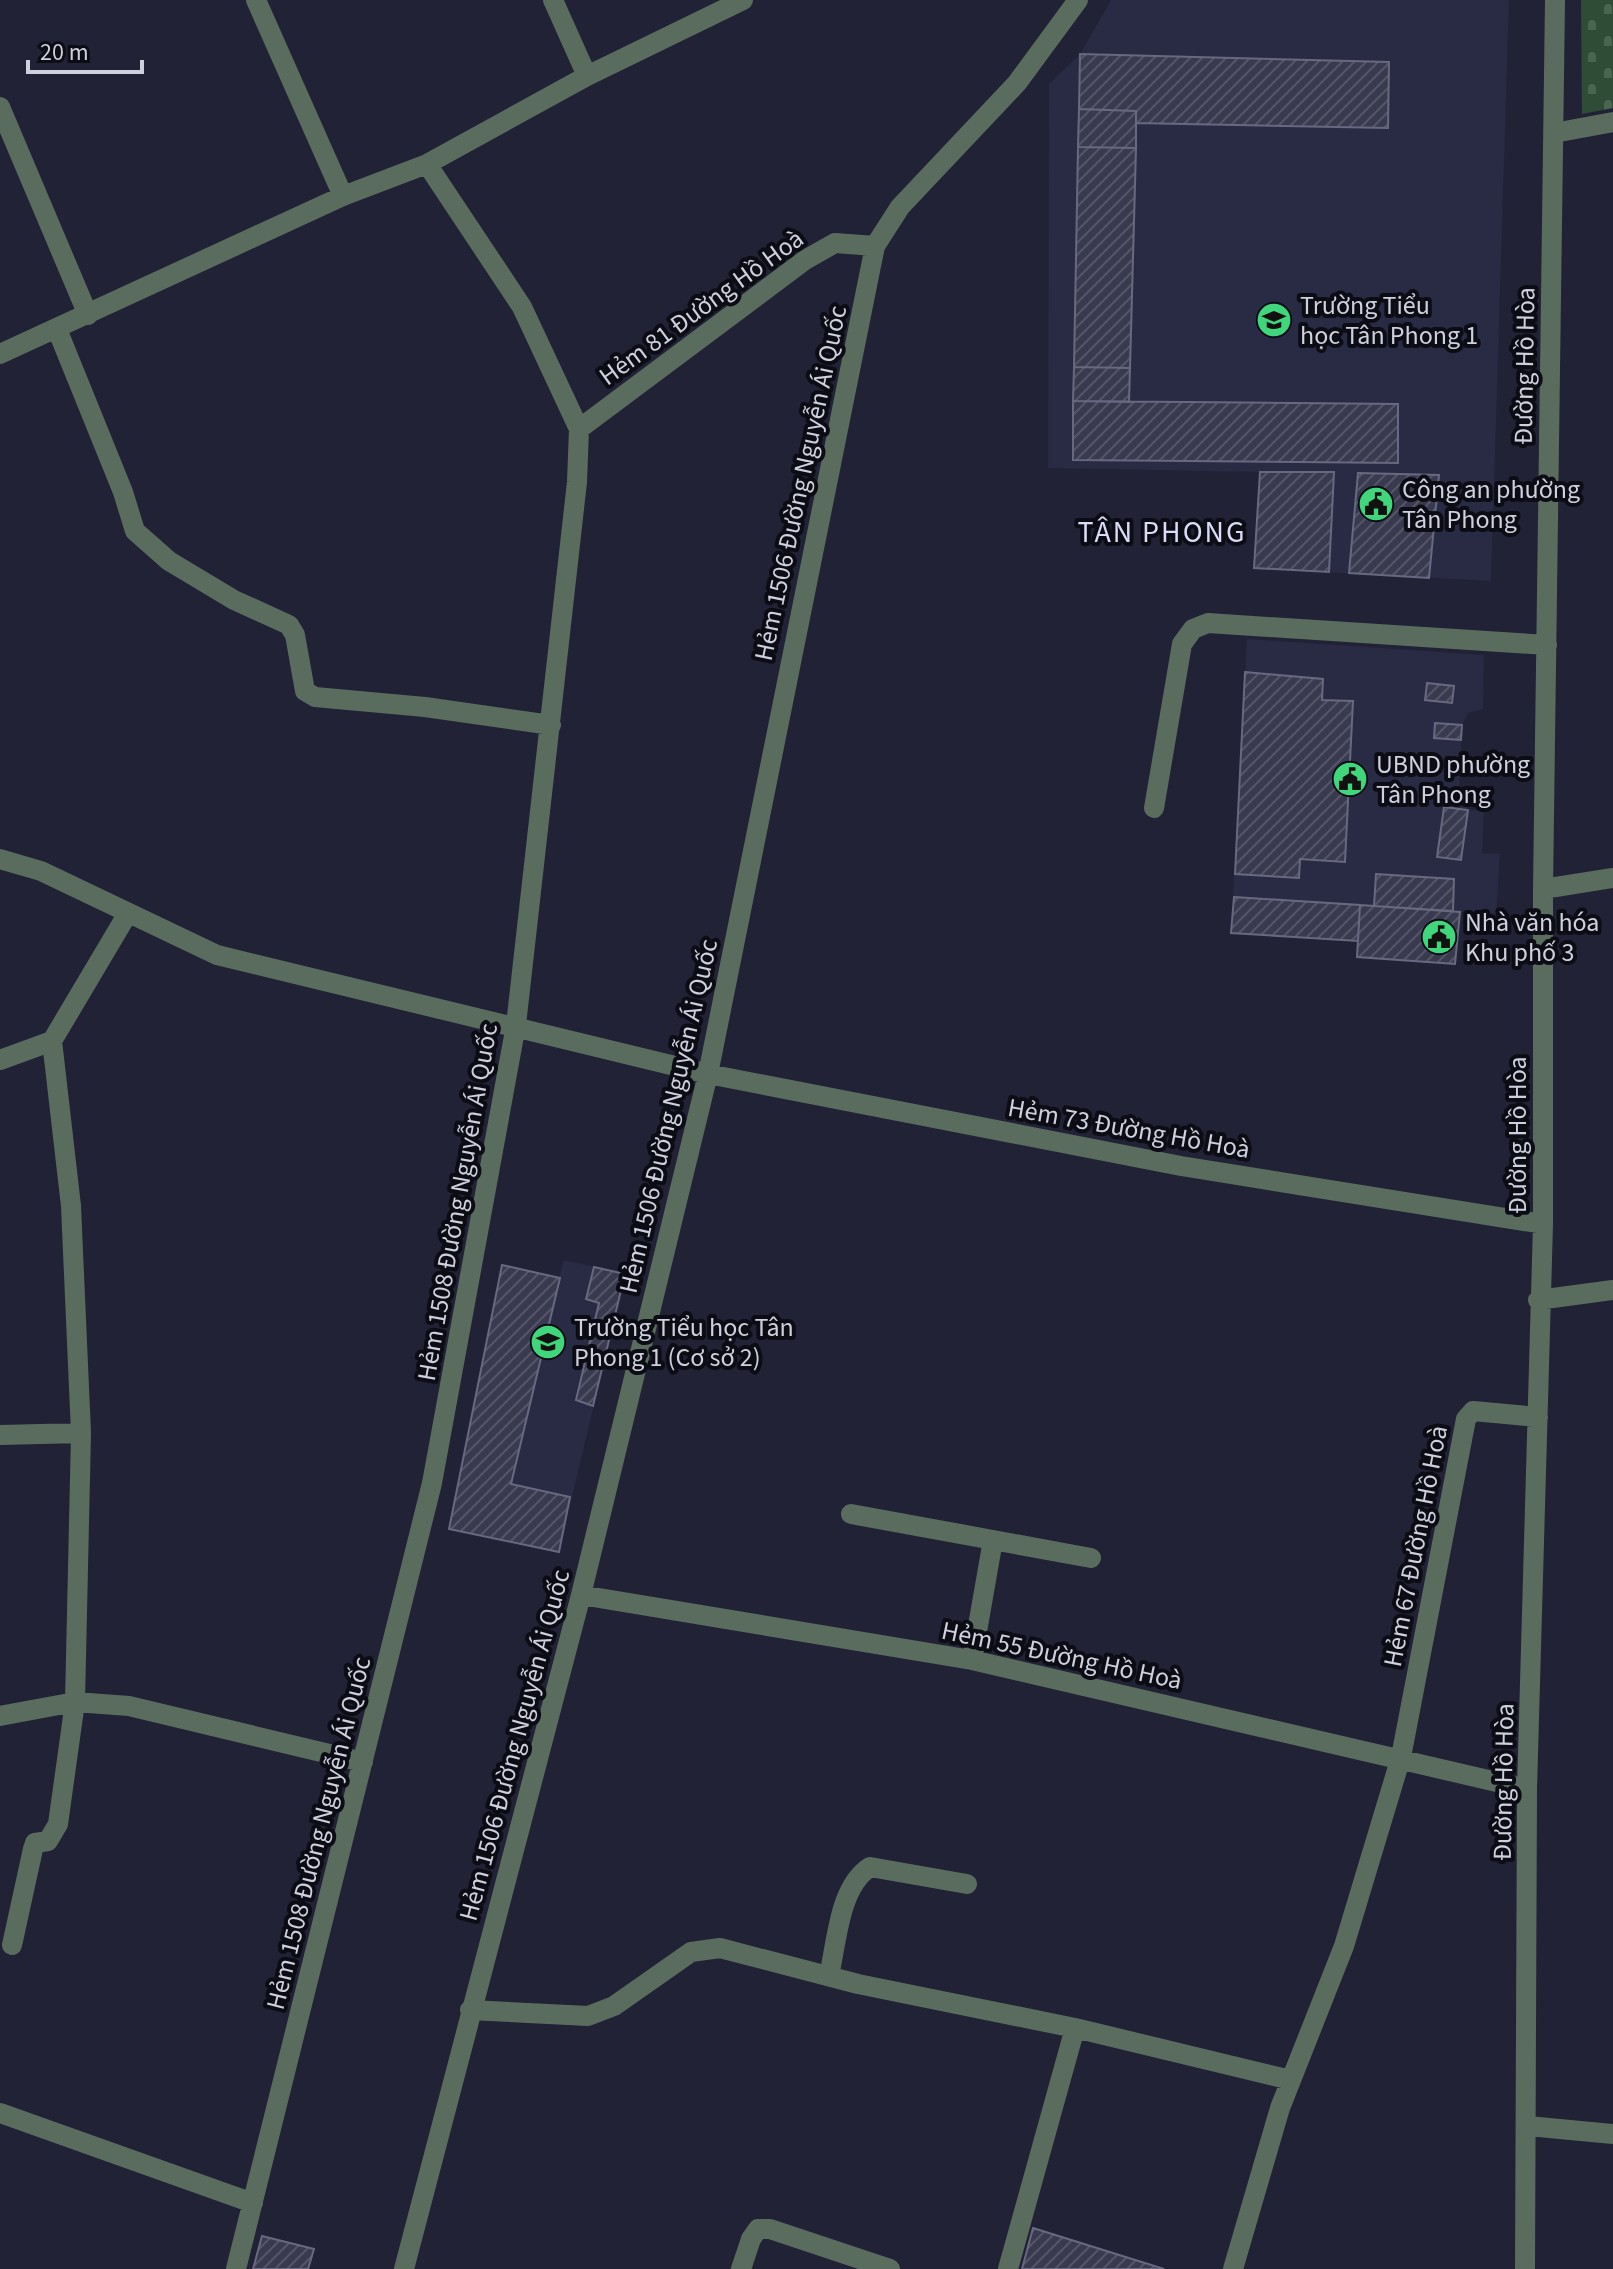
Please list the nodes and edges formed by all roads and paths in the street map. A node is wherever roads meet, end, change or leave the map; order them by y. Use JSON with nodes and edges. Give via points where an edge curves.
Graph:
{"nodes":[{"id":1,"x":256,"y":0,"type":"edge"},
{"id":2,"x":553,"y":0,"type":"edge"},
{"id":3,"x":743,"y":0,"type":"edge"},
{"id":4,"x":1078,"y":0,"type":"edge"},
{"id":5,"x":1555,"y":0,"type":"edge"},
{"id":6,"x":587,"y":76,"type":"junction"},
{"id":7,"x":0,"y":107,"type":"edge"},
{"id":8,"x":1613,"y":122,"type":"edge"},
{"id":9,"x":1554,"y":133,"type":"junction"},
{"id":10,"x":427,"y":164,"type":"junction"},
{"id":11,"x":343,"y":196,"type":"junction"},
{"id":12,"x":875,"y":246,"type":"junction"},
{"id":13,"x":88,"y":315,"type":"junction"},
{"id":14,"x":57,"y":329,"type":"junction"},
{"id":15,"x":0,"y":354,"type":"edge"},
{"id":16,"x":579,"y":429,"type":"junction"},
{"id":17,"x":1547,"y":645,"type":"junction"},
{"id":18,"x":551,"y":725,"type":"junction"},
{"id":19,"x":1154,"y":808,"type":"dead end"},
{"id":20,"x":0,"y":859,"type":"edge"},
{"id":21,"x":1613,"y":878,"type":"edge"},
{"id":22,"x":1543,"y":889,"type":"junction"},
{"id":23,"x":128,"y":913,"type":"junction"},
{"id":24,"x":516,"y":1025,"type":"junction"},
{"id":25,"x":52,"y":1041,"type":"junction"},
{"id":26,"x":0,"y":1060,"type":"edge"},
{"id":27,"x":708,"y":1074,"type":"junction"},
{"id":28,"x":1543,"y":1224,"type":"junction"},
{"id":29,"x":1613,"y":1290,"type":"edge"},
{"id":30,"x":1538,"y":1300,"type":"junction"},
{"id":31,"x":1538,"y":1417,"type":"junction"},
{"id":32,"x":81,"y":1433,"type":"junction"},
{"id":33,"x":0,"y":1435,"type":"edge"},
{"id":34,"x":851,"y":1514,"type":"dead end"},
{"id":35,"x":993,"y":1540,"type":"junction"},
{"id":36,"x":1091,"y":1558,"type":"dead end"},
{"id":37,"x":581,"y":1595,"type":"junction"},
{"id":38,"x":972,"y":1660,"type":"junction"},
{"id":39,"x":75,"y":1702,"type":"junction"},
{"id":40,"x":0,"y":1716,"type":"edge"},
{"id":41,"x":1401,"y":1757,"type":"junction"},
{"id":42,"x":363,"y":1762,"type":"junction"},
{"id":43,"x":1527,"y":1789,"type":"junction"},
{"id":44,"x":967,"y":1884,"type":"dead end"},
{"id":45,"x":12,"y":1945,"type":"dead end"},
{"id":46,"x":829,"y":1976,"type":"junction"},
{"id":47,"x":470,"y":2010,"type":"junction"},
{"id":48,"x":1075,"y":2028,"type":"junction"},
{"id":49,"x":1291,"y":2080,"type":"junction"},
{"id":50,"x":0,"y":2113,"type":"edge"},
{"id":51,"x":1528,"y":2126,"type":"junction"},
{"id":52,"x":1613,"y":2134,"type":"edge"},
{"id":53,"x":253,"y":2203,"type":"junction"},
{"id":54,"x":411,"y":2268,"type":"edge"},
{"id":55,"x":236,"y":2269,"type":"edge"},
{"id":56,"x":741,"y":2269,"type":"edge"},
{"id":57,"x":890,"y":2269,"type":"edge"},
{"id":58,"x":1008,"y":2269,"type":"edge"},
{"id":59,"x":1233,"y":2269,"type":"edge"},
{"id":60,"x":1525,"y":2269,"type":"edge"}],
"edges":[{"from":1,"to":11,"type":"street"},
{"from":2,"to":6,"type":"street"},
{"from":3,"to":6,"type":"street"},
{"from":4,"to":12,"type":"street","via":[[1017,83],[900,207]]},
{"from":5,"to":9,"type":"street","name":"Đường Hồ Hòa"},
{"from":6,"to":10,"type":"street"},
{"from":7,"to":13,"type":"street"},
{"from":8,"to":9,"type":"street"},
{"from":9,"to":17,"type":"street","name":"Đường Hồ Hòa"},
{"from":10,"to":11,"type":"street"},
{"from":10,"to":16,"type":"street","via":[[522,307]]},
{"from":11,"to":13,"type":"street"},
{"from":12,"to":16,"type":"street","name":"Hẻm 81 Đường Hồ Hoà","via":[[835,243],[805,260]]},
{"from":12,"to":27,"type":"street","name":"Hẻm 1506 Đường Nguyễn Ái Quốc"},
{"from":13,"to":14,"type":"street"},
{"from":14,"to":15,"type":"street"},
{"from":14,"to":18,"type":"street","via":[[135,531],[169,561],[289,625],[305,691],[315,697]]},
{"from":16,"to":18,"type":"street","name":"Hẻm 1508 Đường Nguyễn Ái Quốc"},
{"from":17,"to":19,"type":"street","via":[[1208,623],[1193,629],[1182,644]]},
{"from":17,"to":22,"type":"street","name":"Đường Hồ Hòa"},
{"from":18,"to":24,"type":"street","name":"Hẻm 1508 Đường Nguyễn Ái Quốc"},
{"from":20,"to":23,"type":"street","name":"Hẻm 73 Đường Hồ Hoà","via":[[41,871]]},
{"from":21,"to":22,"type":"street"},
{"from":22,"to":28,"type":"street","name":"Đường Hồ Hòa"},
{"from":23,"to":24,"type":"street","name":"Hẻm 73 Đường Hồ Hoà","via":[[217,955]]},
{"from":23,"to":25,"type":"street"},
{"from":24,"to":27,"type":"street","name":"Hẻm 73 Đường Hồ Hoà"},
{"from":24,"to":42,"type":"street","name":"Hẻm 1508 Đường Nguyễn Ái Quốc","via":[[432,1483]]},
{"from":25,"to":26,"type":"street"},
{"from":25,"to":32,"type":"street","via":[[71,1206]]},
{"from":27,"to":28,"type":"street","name":"Hẻm 73 Đường Hồ Hoà","via":[[1181,1166]]},
{"from":27,"to":37,"type":"street","name":"Hẻm 1506 Đường Nguyễn Ái Quốc"},
{"from":28,"to":30,"type":"street","name":"Đường Hồ Hòa"},
{"from":29,"to":30,"type":"street"},
{"from":30,"to":31,"type":"street","name":"Đường Hồ Hòa"},
{"from":31,"to":41,"type":"street","name":"Hẻm 67 Đường Hồ Hoà","via":[[1473,1411],[1466,1419]]},
{"from":31,"to":43,"type":"street","name":"Đường Hồ Hòa"},
{"from":32,"to":33,"type":"street"},
{"from":32,"to":39,"type":"street"},
{"from":34,"to":35,"type":"street"},
{"from":35,"to":36,"type":"street"},
{"from":35,"to":38,"type":"street"},
{"from":37,"to":38,"type":"street","name":"Hẻm 55 Đường Hồ Hoà"},
{"from":37,"to":47,"type":"street","name":"Hẻm 1506 Đường Nguyễn Ái Quốc"},
{"from":38,"to":41,"type":"street","name":"Hẻm 55 Đường Hồ Hoà"},
{"from":39,"to":40,"type":"street"},
{"from":39,"to":42,"type":"street","via":[[129,1706]]},
{"from":39,"to":45,"type":"street","via":[[58,1824],[48,1841],[35,1843]]},
{"from":41,"to":43,"type":"street","name":"Hẻm 55 Đường Hồ Hoà"},
{"from":41,"to":49,"type":"street","via":[[1337,1969]]},
{"from":42,"to":53,"type":"street","name":"Hẻm 1508 Đường Nguyễn Ái Quốc"},
{"from":43,"to":51,"type":"street","name":"Đường Hồ Hòa"},
{"from":44,"to":46,"type":"street","via":[[870,1867],[858,1875],[849,1891]]},
{"from":46,"to":47,"type":"street","via":[[736,1950],[705,1949],[680,1958],[614,2006],[588,2016]]},
{"from":46,"to":48,"type":"street"},
{"from":47,"to":54,"type":"street","name":"Hẻm 1506 Đường Nguyễn Ái Quốc"},
{"from":48,"to":49,"type":"street"},
{"from":48,"to":58,"type":"street"},
{"from":49,"to":59,"type":"street"},
{"from":50,"to":53,"type":"street"},
{"from":51,"to":52,"type":"street"},
{"from":51,"to":60,"type":"street","name":"Đường Hồ Hòa"},
{"from":53,"to":55,"type":"street","name":"Hẻm 1508 Đường Nguyễn Ái Quốc"},
{"from":56,"to":57,"type":"street","via":[[758,2229],[770,2229]]}]}
